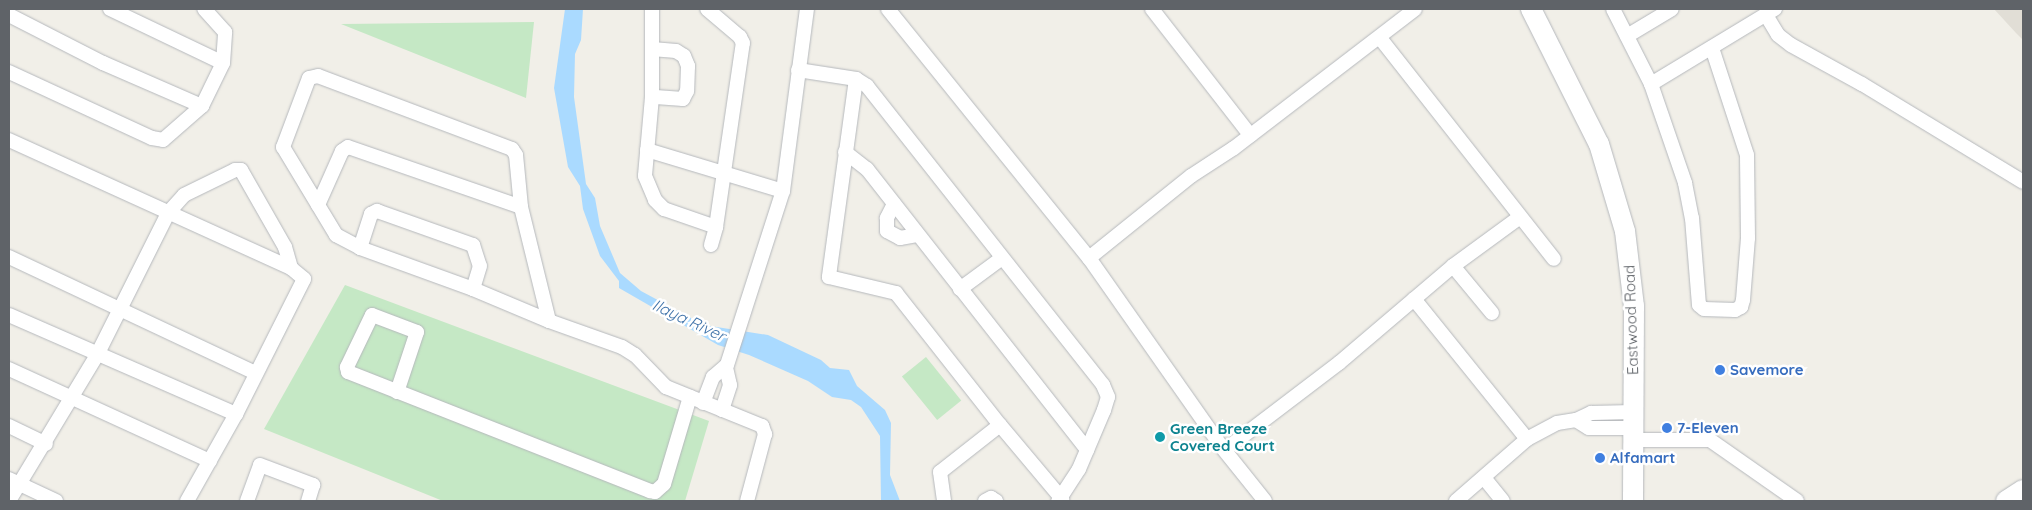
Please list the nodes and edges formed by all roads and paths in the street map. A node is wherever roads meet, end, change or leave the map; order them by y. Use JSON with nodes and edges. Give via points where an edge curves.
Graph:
{"nodes":[{"id":1,"x":110,"y":9,"type":"edge"},
{"id":2,"x":204,"y":9,"type":"edge"},
{"id":3,"x":652,"y":9,"type":"edge"},
{"id":4,"x":707,"y":9,"type":"edge"},
{"id":5,"x":807,"y":9,"type":"edge"},
{"id":6,"x":888,"y":9,"type":"edge"},
{"id":7,"x":1152,"y":9,"type":"edge"},
{"id":8,"x":1415,"y":9,"type":"edge"},
{"id":9,"x":1531,"y":9,"type":"edge"},
{"id":10,"x":1613,"y":9,"type":"edge"},
{"id":11,"x":1672,"y":9,"type":"edge"},
{"id":12,"x":1770,"y":12,"type":"edge"},
{"id":13,"x":9,"y":15,"type":"edge"},
{"id":14,"x":1627,"y":36,"type":"junction"},
{"id":15,"x":1380,"y":38,"type":"junction"},
{"id":16,"x":1712,"y":48,"type":"junction"},
{"id":17,"x":652,"y":49,"type":"junction"},
{"id":18,"x":223,"y":63,"type":"junction"},
{"id":19,"x":798,"y":70,"type":"junction"},
{"id":20,"x":9,"y":72,"type":"edge"},
{"id":21,"x":856,"y":79,"type":"junction"},
{"id":22,"x":1651,"y":84,"type":"junction"},
{"id":23,"x":652,"y":97,"type":"junction"},
{"id":24,"x":202,"y":106,"type":"junction"},
{"id":25,"x":1250,"y":135,"type":"junction"},
{"id":26,"x":9,"y":140,"type":"edge"},
{"id":27,"x":647,"y":150,"type":"junction"},
{"id":28,"x":845,"y":152,"type":"junction"},
{"id":29,"x":726,"y":173,"type":"junction"},
{"id":30,"x":2023,"y":182,"type":"edge"},
{"id":31,"x":783,"y":192,"type":"junction"},
{"id":32,"x":894,"y":204,"type":"junction"},
{"id":33,"x":318,"y":205,"type":"junction"},
{"id":34,"x":521,"y":208,"type":"junction"},
{"id":35,"x":168,"y":213,"type":"junction"},
{"id":36,"x":1520,"y":217,"type":"junction"},
{"id":37,"x":716,"y":227,"type":"junction"},
{"id":38,"x":917,"y":235,"type":"junction"},
{"id":39,"x":711,"y":245,"type":"dead end"},
{"id":40,"x":360,"y":248,"type":"junction"},
{"id":41,"x":9,"y":257,"type":"edge"},
{"id":42,"x":1002,"y":258,"type":"junction"},
{"id":43,"x":1089,"y":258,"type":"junction"},
{"id":44,"x":1554,"y":259,"type":"dead end"},
{"id":45,"x":1453,"y":266,"type":"junction"},
{"id":46,"x":291,"y":268,"type":"junction"},
{"id":47,"x":473,"y":289,"type":"junction"},
{"id":48,"x":960,"y":289,"type":"junction"},
{"id":49,"x":1414,"y":299,"type":"junction"},
{"id":50,"x":121,"y":308,"type":"junction"},
{"id":51,"x":1492,"y":313,"type":"dead end"},
{"id":52,"x":9,"y":314,"type":"edge"},
{"id":53,"x":549,"y":321,"type":"junction"},
{"id":54,"x":97,"y":354,"type":"junction"},
{"id":55,"x":727,"y":365,"type":"junction"},
{"id":56,"x":9,"y":369,"type":"edge"},
{"id":57,"x":256,"y":373,"type":"junction"},
{"id":58,"x":397,"y":392,"type":"junction"},
{"id":59,"x":690,"y":397,"type":"junction"},
{"id":60,"x":71,"y":399,"type":"junction"},
{"id":61,"x":703,"y":403,"type":"junction"},
{"id":62,"x":722,"y":410,"type":"junction"},
{"id":63,"x":236,"y":414,"type":"junction"},
{"id":64,"x":1000,"y":425,"type":"junction"},
{"id":65,"x":9,"y":426,"type":"edge"},
{"id":66,"x":1633,"y":427,"type":"junction"},
{"id":67,"x":1527,"y":439,"type":"junction"},
{"id":68,"x":46,"y":444,"type":"junction"},
{"id":69,"x":1226,"y":449,"type":"junction"},
{"id":70,"x":1087,"y":450,"type":"junction"},
{"id":71,"x":210,"y":461,"type":"junction"},
{"id":72,"x":1485,"y":479,"type":"junction"},
{"id":73,"x":14,"y":481,"type":"edge"},
{"id":74,"x":2023,"y":490,"type":"edge"},
{"id":75,"x":1060,"y":500,"type":"edge"},
{"id":76,"x":9,"y":501,"type":"edge"},
{"id":77,"x":56,"y":501,"type":"edge"},
{"id":78,"x":186,"y":501,"type":"edge"},
{"id":79,"x":247,"y":501,"type":"edge"},
{"id":80,"x":308,"y":501,"type":"edge"},
{"id":81,"x":747,"y":501,"type":"edge"},
{"id":82,"x":944,"y":501,"type":"edge"},
{"id":83,"x":985,"y":501,"type":"edge"},
{"id":84,"x":996,"y":501,"type":"edge"},
{"id":85,"x":1264,"y":501,"type":"edge"},
{"id":86,"x":1456,"y":501,"type":"edge"},
{"id":87,"x":1503,"y":501,"type":"edge"},
{"id":88,"x":1633,"y":501,"type":"edge"},
{"id":89,"x":1797,"y":501,"type":"edge"},
{"id":90,"x":2006,"y":501,"type":"edge"}],
"edges":[{"from":1,"to":18,"type":"street"},
{"from":2,"to":18,"type":"street","via":[[225,32]]},
{"from":3,"to":17,"type":"street"},
{"from":4,"to":29,"type":"street","via":[[743,43]]},
{"from":5,"to":19,"type":"street"},
{"from":6,"to":43,"type":"street"},
{"from":7,"to":25,"type":"street"},
{"from":8,"to":15,"type":"street"},
{"from":9,"to":66,"type":"main road","name":"Eastwood Road","via":[[1599,144],[1618,202],[1634,306]]},
{"from":10,"to":14,"type":"street"},
{"from":11,"to":14,"type":"street"},
{"from":12,"to":16,"type":"street"},
{"from":12,"to":30,"type":"street","via":[[1778,35],[1790,45],[1862,84]]},
{"from":13,"to":24,"type":"street"},
{"from":14,"to":22,"type":"street"},
{"from":15,"to":25,"type":"street"},
{"from":15,"to":36,"type":"street"},
{"from":16,"to":22,"type":"street"},
{"from":16,"to":22,"type":"street","via":[[1747,155],[1748,238],[1744,300],[1735,310],[1704,309],[1696,298],[1689,199]]},
{"from":17,"to":23,"type":"street"},
{"from":17,"to":23,"type":"street","via":[[676,51],[684,56],[688,66],[687,91],[683,99]]},
{"from":18,"to":24,"type":"street"},
{"from":19,"to":21,"type":"street"},
{"from":19,"to":31,"type":"street"},
{"from":20,"to":24,"type":"street","via":[[158,140],[168,137]]},
{"from":21,"to":28,"type":"street"},
{"from":21,"to":42,"type":"street","via":[[867,86]]},
{"from":23,"to":27,"type":"street"},
{"from":25,"to":43,"type":"street","via":[[1191,176]]},
{"from":26,"to":35,"type":"street"},
{"from":27,"to":29,"type":"street"},
{"from":27,"to":37,"type":"street","via":[[646,176],[655,200],[664,209]]},
{"from":28,"to":32,"type":"street","via":[[867,169]]},
{"from":28,"to":64,"type":"street","via":[[829,277],[896,293]]},
{"from":29,"to":31,"type":"street"},
{"from":29,"to":37,"type":"street"},
{"from":31,"to":55,"type":"street"},
{"from":32,"to":38,"type":"street"},
{"from":32,"to":38,"type":"street","via":[[887,218],[887,231],[900,238]]},
{"from":33,"to":34,"type":"street","via":[[342,151],[348,147]]},
{"from":33,"to":34,"type":"street","via":[[283,147],[304,86],[309,78],[318,76],[506,144],[516,155]]},
{"from":33,"to":40,"type":"street","via":[[336,235]]},
{"from":34,"to":53,"type":"street"},
{"from":35,"to":46,"type":"street"},
{"from":35,"to":46,"type":"street","via":[[190,192],[241,170],[285,247]]},
{"from":35,"to":50,"type":"street"},
{"from":36,"to":44,"type":"street"},
{"from":36,"to":45,"type":"street"},
{"from":37,"to":39,"type":"street"},
{"from":38,"to":48,"type":"street"},
{"from":40,"to":47,"type":"street"},
{"from":40,"to":47,"type":"street","via":[[372,214],[377,211],[473,245],[480,266]]},
{"from":41,"to":50,"type":"street"},
{"from":42,"to":48,"type":"street"},
{"from":42,"to":70,"type":"street","via":[[1103,385],[1108,397]]},
{"from":43,"to":69,"type":"street"},
{"from":45,"to":49,"type":"street"},
{"from":45,"to":51,"type":"street"},
{"from":46,"to":57,"type":"street","via":[[302,275],[304,284]]},
{"from":47,"to":53,"type":"street"},
{"from":48,"to":70,"type":"street"},
{"from":49,"to":67,"type":"street"},
{"from":49,"to":69,"type":"street","via":[[1339,363]]},
{"from":50,"to":54,"type":"street"},
{"from":50,"to":57,"type":"street"},
{"from":52,"to":54,"type":"street"},
{"from":53,"to":59,"type":"street","via":[[622,347],[635,355],[666,387]]},
{"from":54,"to":60,"type":"street"},
{"from":54,"to":63,"type":"street"},
{"from":55,"to":61,"type":"street","via":[[713,377]]},
{"from":55,"to":62,"type":"street","via":[[730,385]]},
{"from":56,"to":60,"type":"street"},
{"from":57,"to":63,"type":"street"},
{"from":58,"to":58,"type":"street","via":[[348,372],[347,367],[372,315],[417,332]]},
{"from":58,"to":59,"type":"street","via":[[654,492],[664,484]]},
{"from":59,"to":61,"type":"street"},
{"from":60,"to":68,"type":"street"},
{"from":60,"to":71,"type":"street"},
{"from":61,"to":62,"type":"street"},
{"from":62,"to":81,"type":"street","via":[[762,426],[765,434]]},
{"from":63,"to":71,"type":"street"},
{"from":64,"to":75,"type":"street"},
{"from":64,"to":82,"type":"street","via":[[940,472]]},
{"from":65,"to":68,"type":"street"},
{"from":66,"to":67,"type":"street","via":[[1591,413],[1557,423]]},
{"from":66,"to":88,"type":"main road","name":"Eastwood Road"},
{"from":66,"to":89,"type":"street","via":[[1710,440]]},
{"from":67,"to":72,"type":"street"},
{"from":68,"to":73,"type":"street"},
{"from":69,"to":85,"type":"street"},
{"from":70,"to":75,"type":"street"},
{"from":71,"to":78,"type":"street"},
{"from":72,"to":86,"type":"street"},
{"from":72,"to":87,"type":"street"},
{"from":73,"to":76,"type":"street"},
{"from":73,"to":77,"type":"street"},
{"from":74,"to":90,"type":"main road"},
{"from":79,"to":80,"type":"street","via":[[260,465],[313,485]]},
{"from":83,"to":84,"type":"street","via":[[990,498]]}]}
